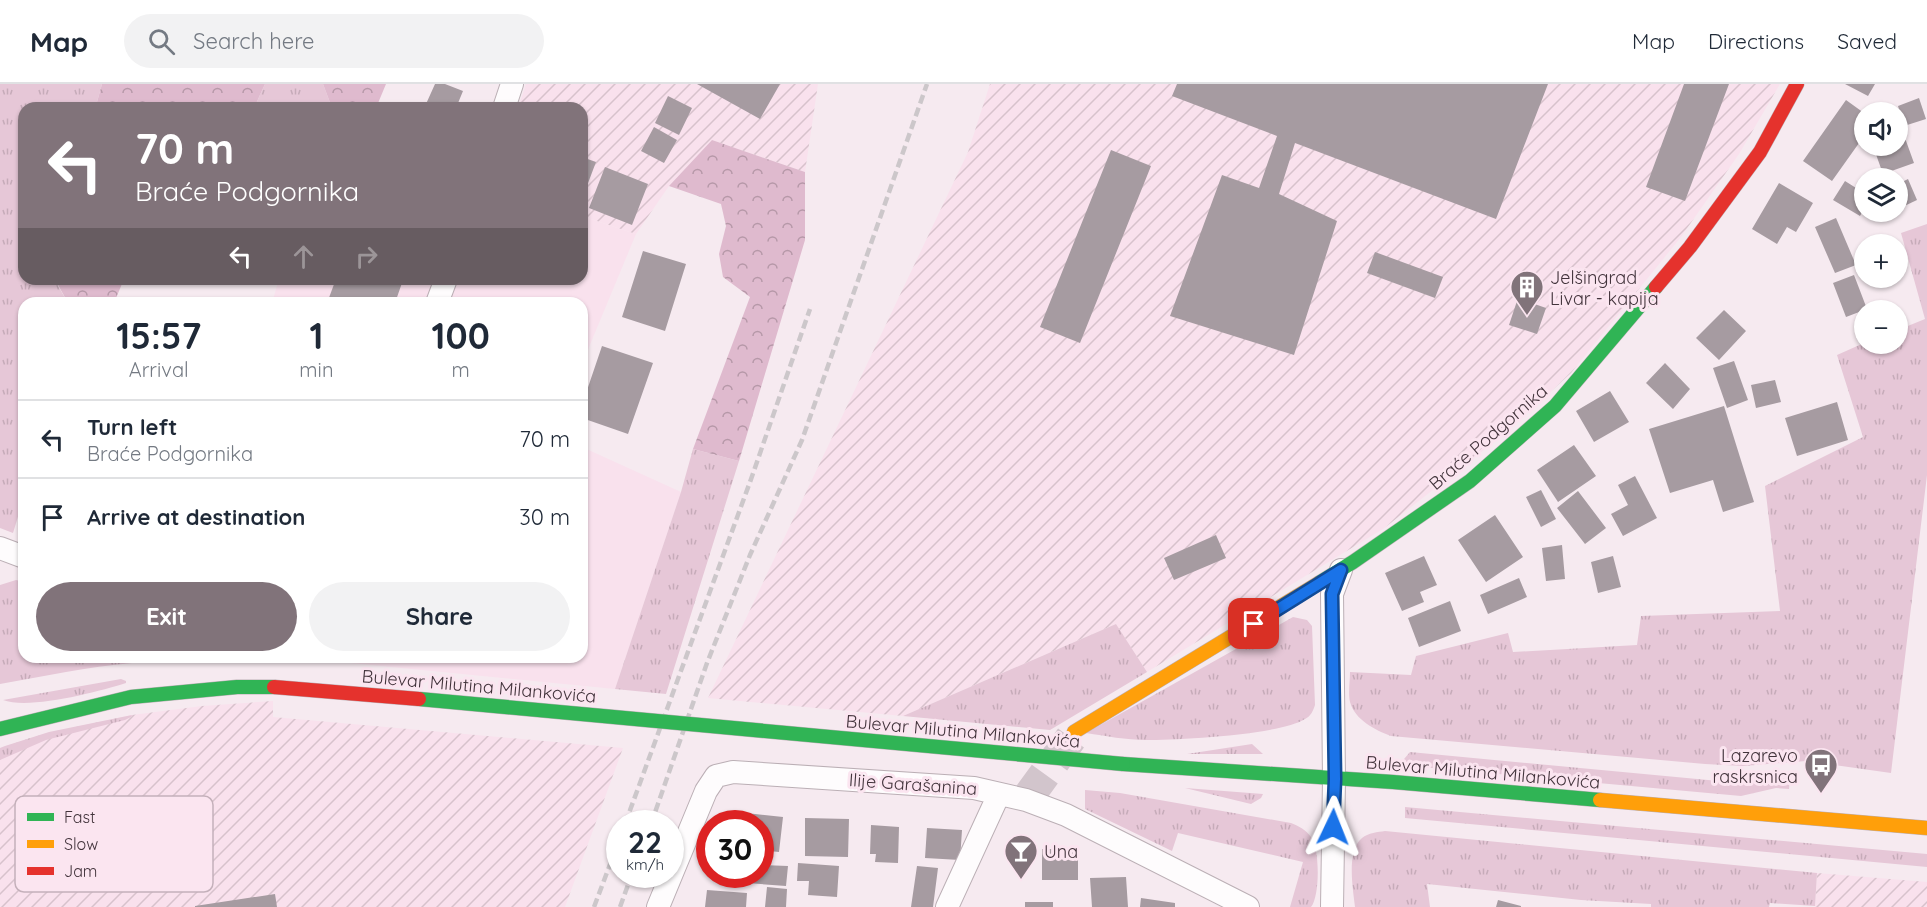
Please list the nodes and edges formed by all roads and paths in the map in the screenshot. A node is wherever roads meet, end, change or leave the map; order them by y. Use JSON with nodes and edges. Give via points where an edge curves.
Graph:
{"nodes":[{"id":1,"x":512,"y":84,"type":"edge"},
{"id":2,"x":1797,"y":84,"type":"edge"},
{"id":3,"x":506,"y":102,"type":"edge"},
{"id":4,"x":0,"y":548,"type":"edge"},
{"id":5,"x":18,"y":555,"type":"edge"},
{"id":6,"x":18,"y":564,"type":"edge"},
{"id":7,"x":0,"y":567,"type":"edge"},
{"id":8,"x":1341,"y":570,"type":"junction"},
{"id":9,"x":0,"y":729,"type":"edge"},
{"id":10,"x":1074,"y":732,"type":"tunnel mouth"},
{"id":11,"x":1335,"y":779,"type":"junction"},
{"id":12,"x":999,"y":794,"type":"junction"},
{"id":13,"x":1927,"y":828,"type":"edge"},
{"id":14,"x":658,"y":907,"type":"edge"},
{"id":15,"x":947,"y":907,"type":"edge"},
{"id":16,"x":1248,"y":907,"type":"edge"},
{"id":17,"x":1332,"y":907,"type":"edge"}],
"edges":[{"from":1,"to":3,"type":"street"},
{"from":2,"to":8,"type":"street","name":"Braće Podgornika","via":[[1760,152],[1690,247],[1555,406],[1470,481]]},
{"from":4,"to":5,"type":"street"},
{"from":6,"to":7,"type":"street"},
{"from":8,"to":10,"type":"street","name":"Braće Podgornika"},
{"from":8,"to":11,"type":"street","via":[[1332,594]]},
{"from":9,"to":11,"type":"street","name":"Bulevar Milutina Milankovića","bridge":true,"via":[[131,697],[274,687],[1123,764]]},
{"from":11,"to":13,"type":"street","name":"Bulevar Milutina Milankovića"},
{"from":11,"to":17,"type":"street"},
{"from":12,"to":14,"type":"street","name":"Ilije Garašanina","via":[[974,788],[733,772],[716,776],[706,791]]},
{"from":12,"to":15,"type":"street"},
{"from":12,"to":16,"type":"street","name":"Ilije Garašanina","via":[[1065,815]]}]}
